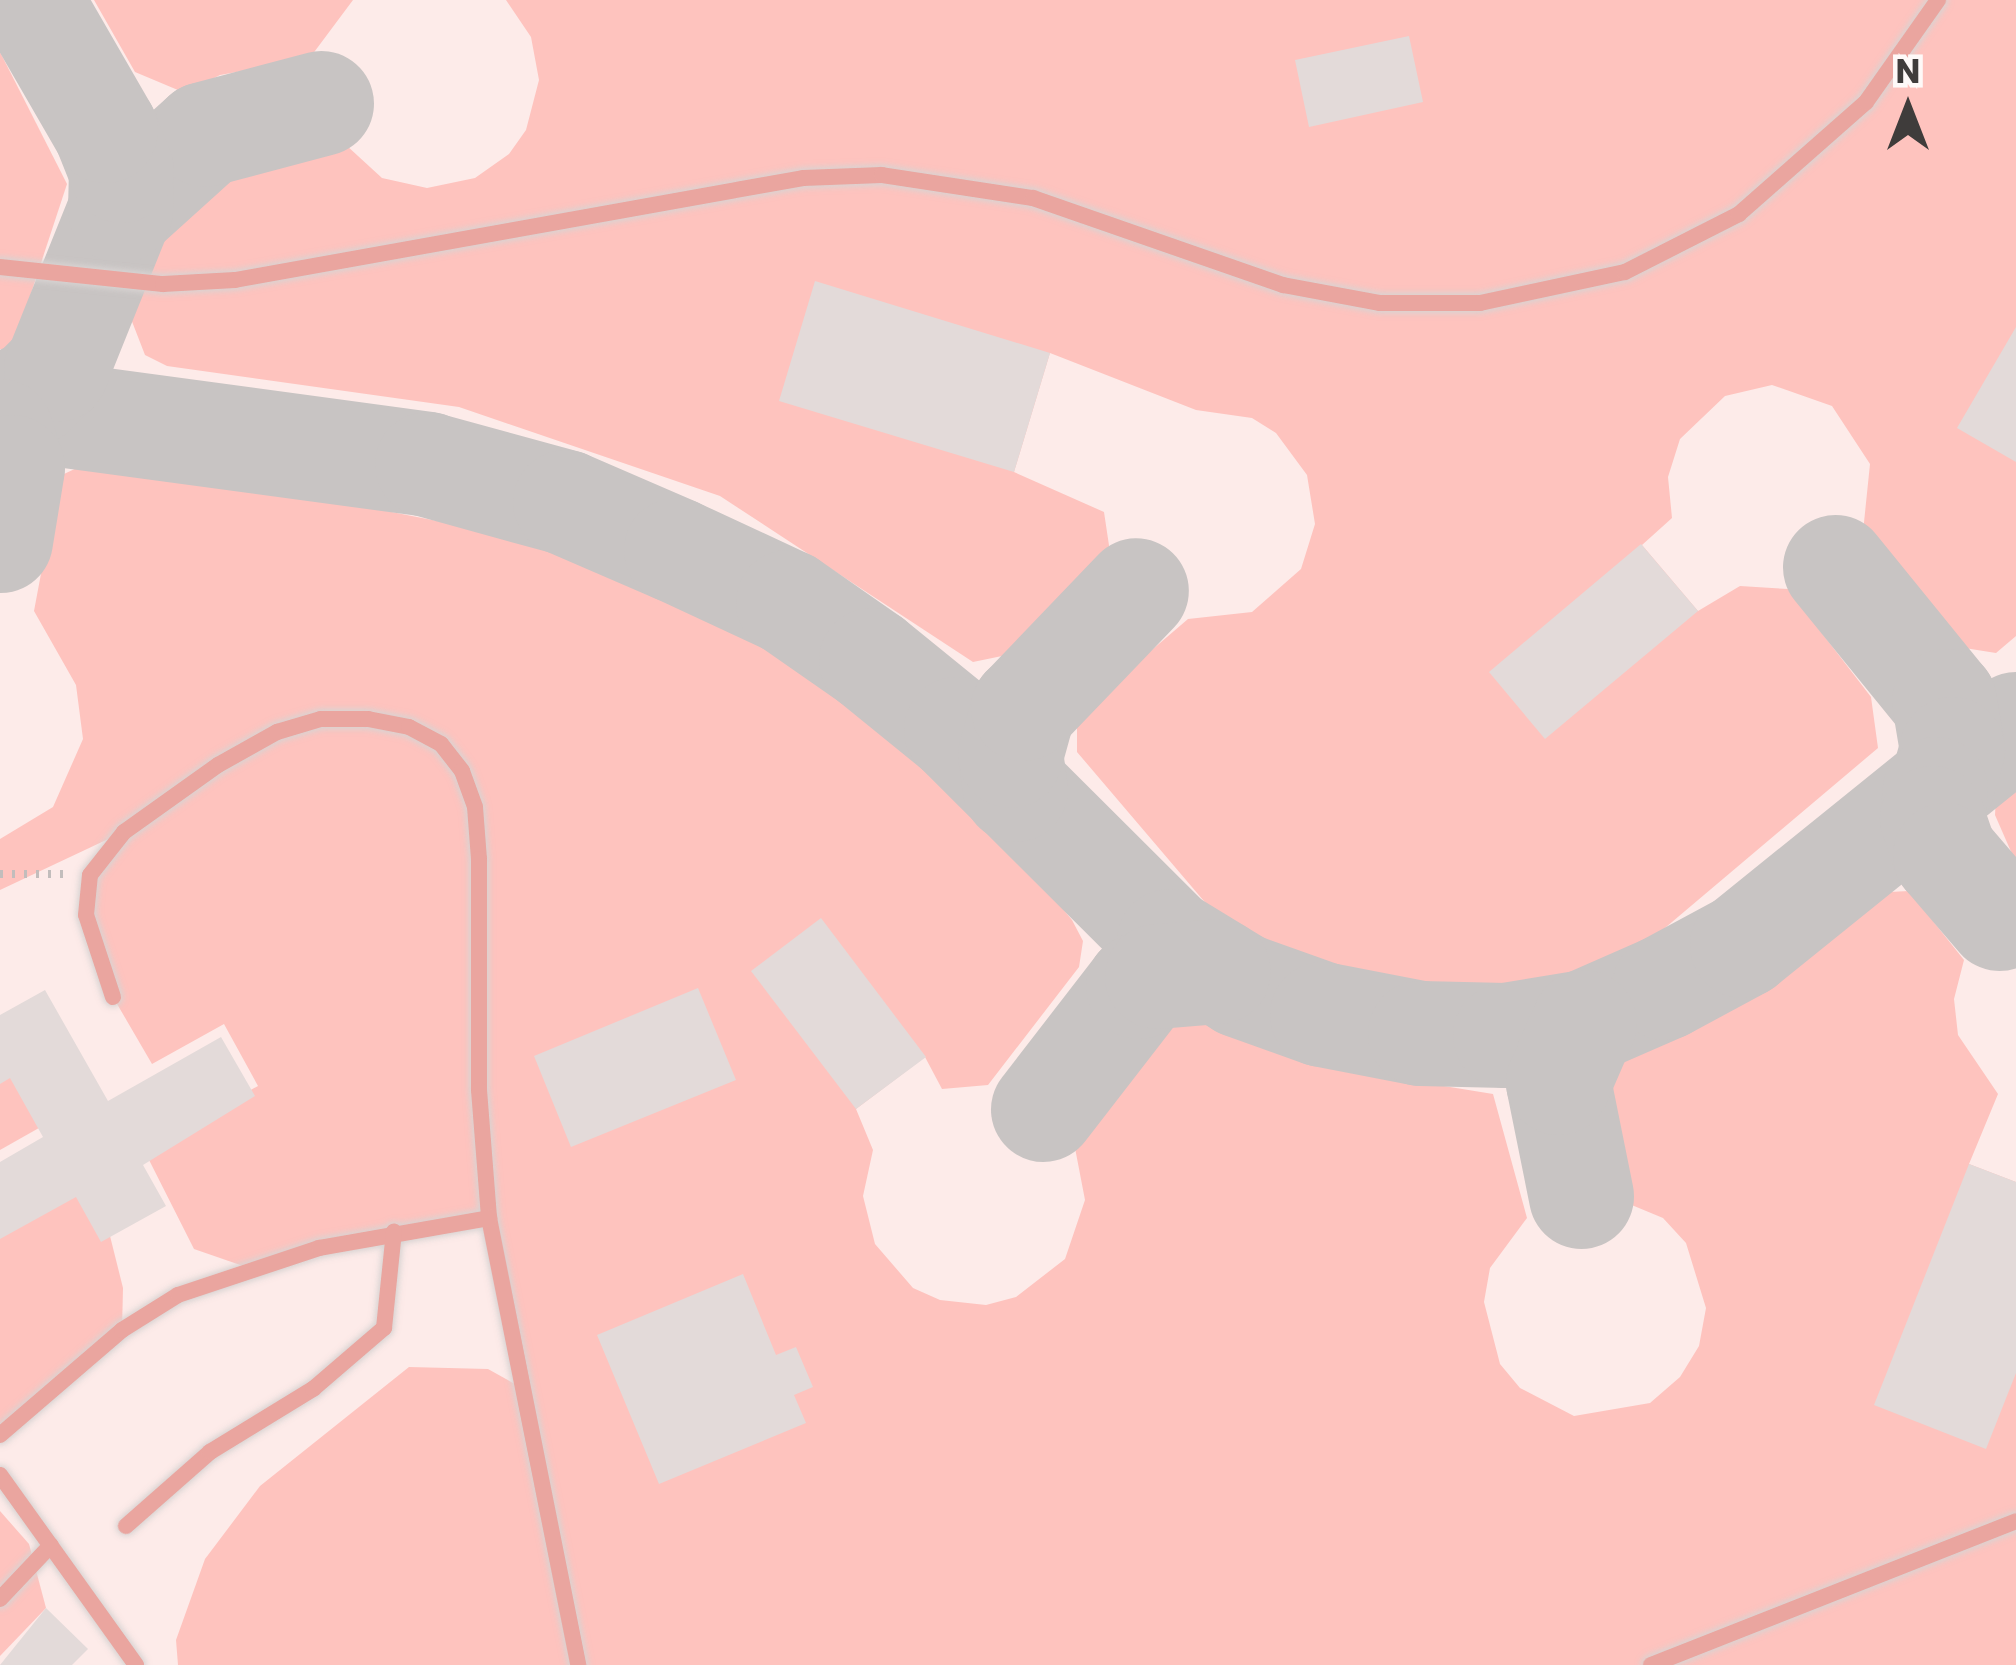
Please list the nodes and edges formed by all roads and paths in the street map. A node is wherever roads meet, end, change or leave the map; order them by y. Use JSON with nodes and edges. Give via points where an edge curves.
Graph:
{"nodes":[{"id":1,"x":1938,"y":0,"type":"edge"},
{"id":2,"x":0,"y":267,"type":"edge"},
{"id":3,"x":0,"y":874,"type":"edge"},
{"id":4,"x":90,"y":875,"type":"junction"},
{"id":5,"x":113,"y":997,"type":"dead end"},
{"id":6,"x":489,"y":1218,"type":"junction"},
{"id":7,"x":394,"y":1232,"type":"junction"},
{"id":8,"x":0,"y":1435,"type":"edge"},
{"id":9,"x":0,"y":1475,"type":"edge"},
{"id":10,"x":2016,"y":1521,"type":"edge"},
{"id":11,"x":126,"y":1526,"type":"dead end"},
{"id":12,"x":51,"y":1545,"type":"junction"},
{"id":13,"x":0,"y":1599,"type":"edge"},
{"id":14,"x":136,"y":1665,"type":"edge"},
{"id":15,"x":578,"y":1665,"type":"edge"},
{"id":16,"x":1651,"y":1665,"type":"edge"}],
"edges":[{"from":1,"to":2,"type":"lane","via":[[1866,102],[1738,214],[1624,272],[1480,303],[1380,303],[1283,285],[1033,198],[882,175],[802,178],[236,280],[163,284]]},
{"from":3,"to":4,"type":"path"},
{"from":4,"to":5,"type":"lane","via":[[86,915]]},
{"from":4,"to":6,"type":"lane","via":[[124,832],[278,732],[321,719],[368,719],[441,744],[476,807]]},
{"from":6,"to":7,"type":"lane"},
{"from":6,"to":15,"type":"lane"},
{"from":7,"to":8,"type":"lane","via":[[246,1267],[178,1295],[122,1330]]},
{"from":7,"to":11,"type":"lane","via":[[384,1328],[313,1389],[210,1452]]},
{"from":9,"to":12,"type":"lane"},
{"from":10,"to":16,"type":"lane"},
{"from":12,"to":13,"type":"lane"},
{"from":12,"to":14,"type":"lane"}]}
